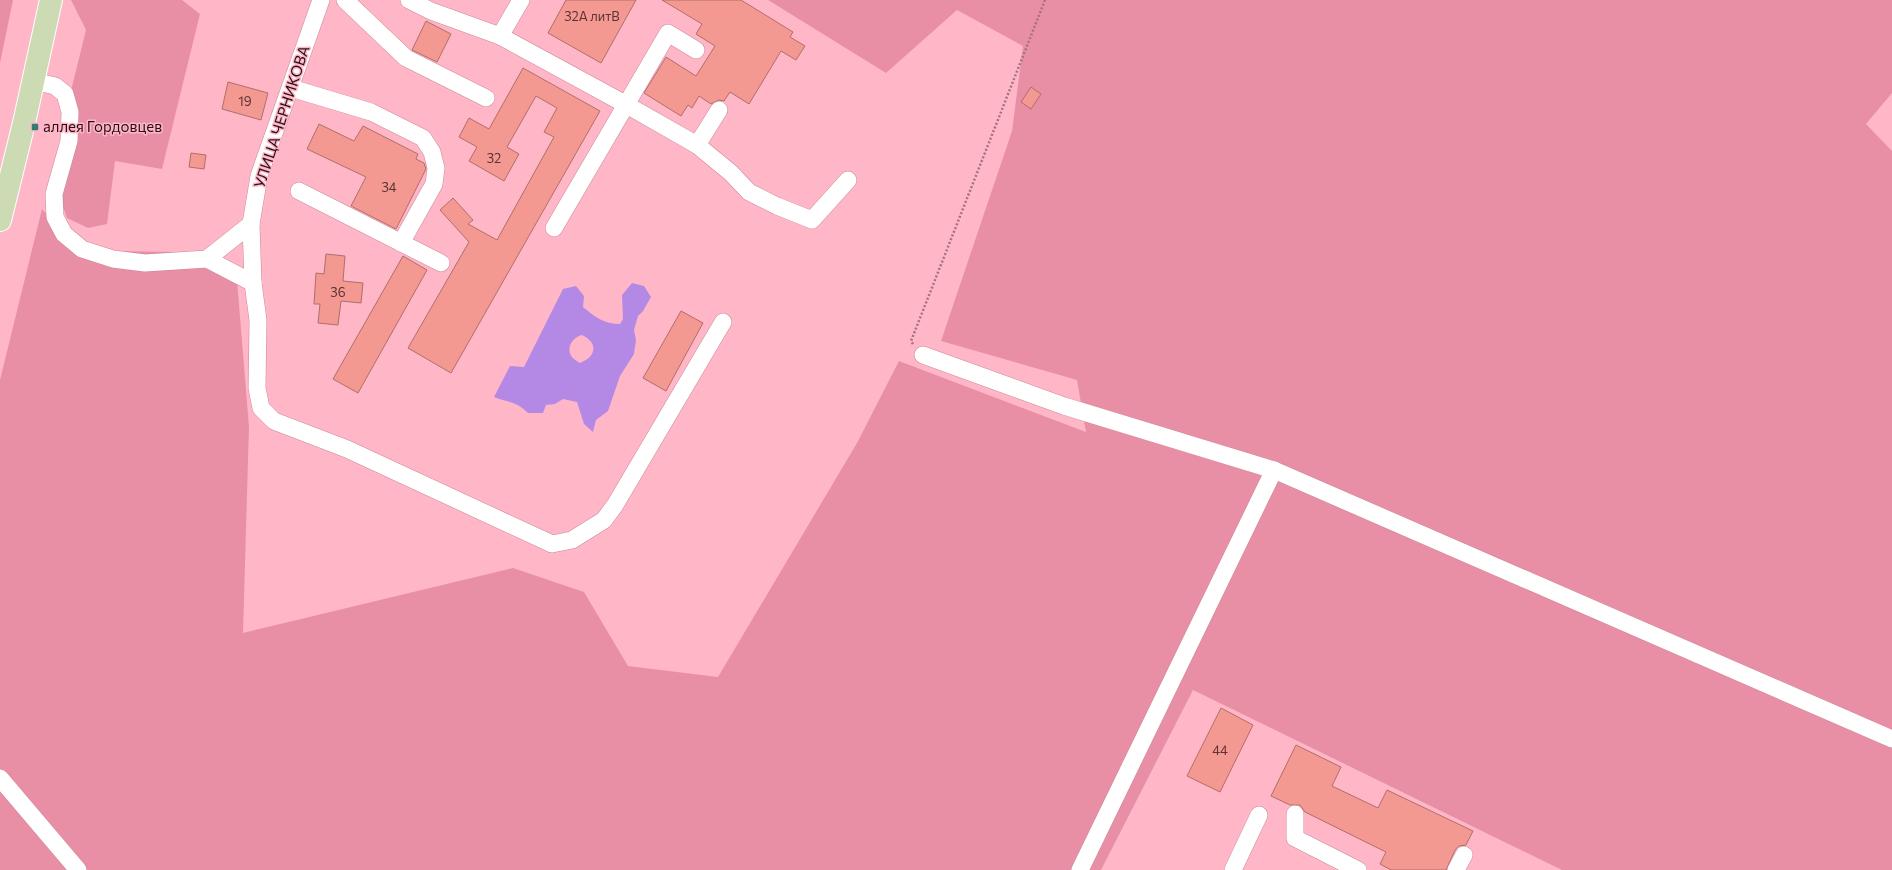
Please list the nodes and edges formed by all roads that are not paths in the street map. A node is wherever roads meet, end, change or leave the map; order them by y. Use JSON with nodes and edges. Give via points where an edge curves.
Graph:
{"nodes":[{"id":1,"x":51,"y":0,"type":"edge"},
{"id":2,"x":321,"y":0,"type":"edge"},
{"id":3,"x":345,"y":0,"type":"edge"},
{"id":4,"x":409,"y":0,"type":"edge"},
{"id":5,"x":521,"y":0,"type":"edge"},
{"id":6,"x":500,"y":36,"type":"junction"},
{"id":7,"x":696,"y":50,"type":"dead end"},
{"id":8,"x":34,"y":81,"type":"junction"},
{"id":9,"x":291,"y":88,"type":"junction"},
{"id":10,"x":486,"y":98,"type":"dead end"},
{"id":11,"x":625,"y":104,"type":"junction"},
{"id":12,"x":719,"y":110,"type":"dead end"},
{"id":13,"x":698,"y":145,"type":"junction"},
{"id":14,"x":848,"y":180,"type":"dead end"},
{"id":15,"x":299,"y":191,"type":"dead end"},
{"id":16,"x":0,"y":220,"type":"edge"},
{"id":17,"x":251,"y":224,"type":"junction"},
{"id":18,"x":554,"y":228,"type":"dead end"},
{"id":19,"x":401,"y":243,"type":"junction"},
{"id":20,"x":207,"y":259,"type":"junction"},
{"id":21,"x":441,"y":263,"type":"dead end"},
{"id":22,"x":253,"y":283,"type":"junction"},
{"id":23,"x":723,"y":322,"type":"dead end"},
{"id":24,"x":922,"y":355,"type":"road end"},
{"id":25,"x":1274,"y":470,"type":"junction"},
{"id":26,"x":1892,"y":739,"type":"edge"},
{"id":27,"x":0,"y":778,"type":"edge"},
{"id":28,"x":1295,"y":814,"type":"dead end"},
{"id":29,"x":1259,"y":815,"type":"dead end"},
{"id":30,"x":78,"y":870,"type":"edge"},
{"id":31,"x":1080,"y":870,"type":"edge"},
{"id":32,"x":1233,"y":870,"type":"edge"},
{"id":33,"x":1358,"y":870,"type":"edge"}],
"edges":[{"from":1,"to":8,"type":"main road"},
{"from":2,"to":9,"type":"street","name":"УЛИЦА ЧЕРНИКОВА"},
{"from":3,"to":10,"type":"street","via":[[406,58]]},
{"from":4,"to":6,"type":"street","via":[[431,11]]},
{"from":5,"to":6,"type":"street"},
{"from":6,"to":11,"type":"street"},
{"from":7,"to":11,"type":"street","via":[[668,33]]},
{"from":8,"to":16,"type":"main road"},
{"from":8,"to":20,"type":"street","via":[[55,86],[65,94],[70,112],[69,141],[54,194],[55,217],[64,234],[82,249],[114,259],[146,262]]},
{"from":9,"to":17,"type":"street","name":"УЛИЦА ЧЕРНИКОВА","via":[[259,176]]},
{"from":9,"to":19,"type":"street","via":[[370,112],[423,138],[432,152],[436,168],[434,184]]},
{"from":11,"to":13,"type":"street"},
{"from":11,"to":18,"type":"street"},
{"from":12,"to":13,"type":"street"},
{"from":13,"to":14,"type":"street","via":[[749,192],[812,220]]},
{"from":15,"to":19,"type":"street"},
{"from":17,"to":20,"type":"street"},
{"from":17,"to":22,"type":"street","name":"УЛИЦА ЧЕРНИКОВА"},
{"from":19,"to":21,"type":"street"},
{"from":20,"to":22,"type":"street"},
{"from":22,"to":23,"type":"street","name":"УЛИЦА ЧЕРНИКОВА","via":[[258,320],[257,388],[261,408],[274,421],[347,449],[552,544],[572,540],[604,520]]},
{"from":24,"to":25,"type":"street","via":[[1064,406]]},
{"from":25,"to":26,"type":"street"},
{"from":25,"to":31,"type":"street"},
{"from":27,"to":30,"type":"street"},
{"from":28,"to":33,"type":"street","via":[[1295,838]]},
{"from":29,"to":32,"type":"street"}]}
